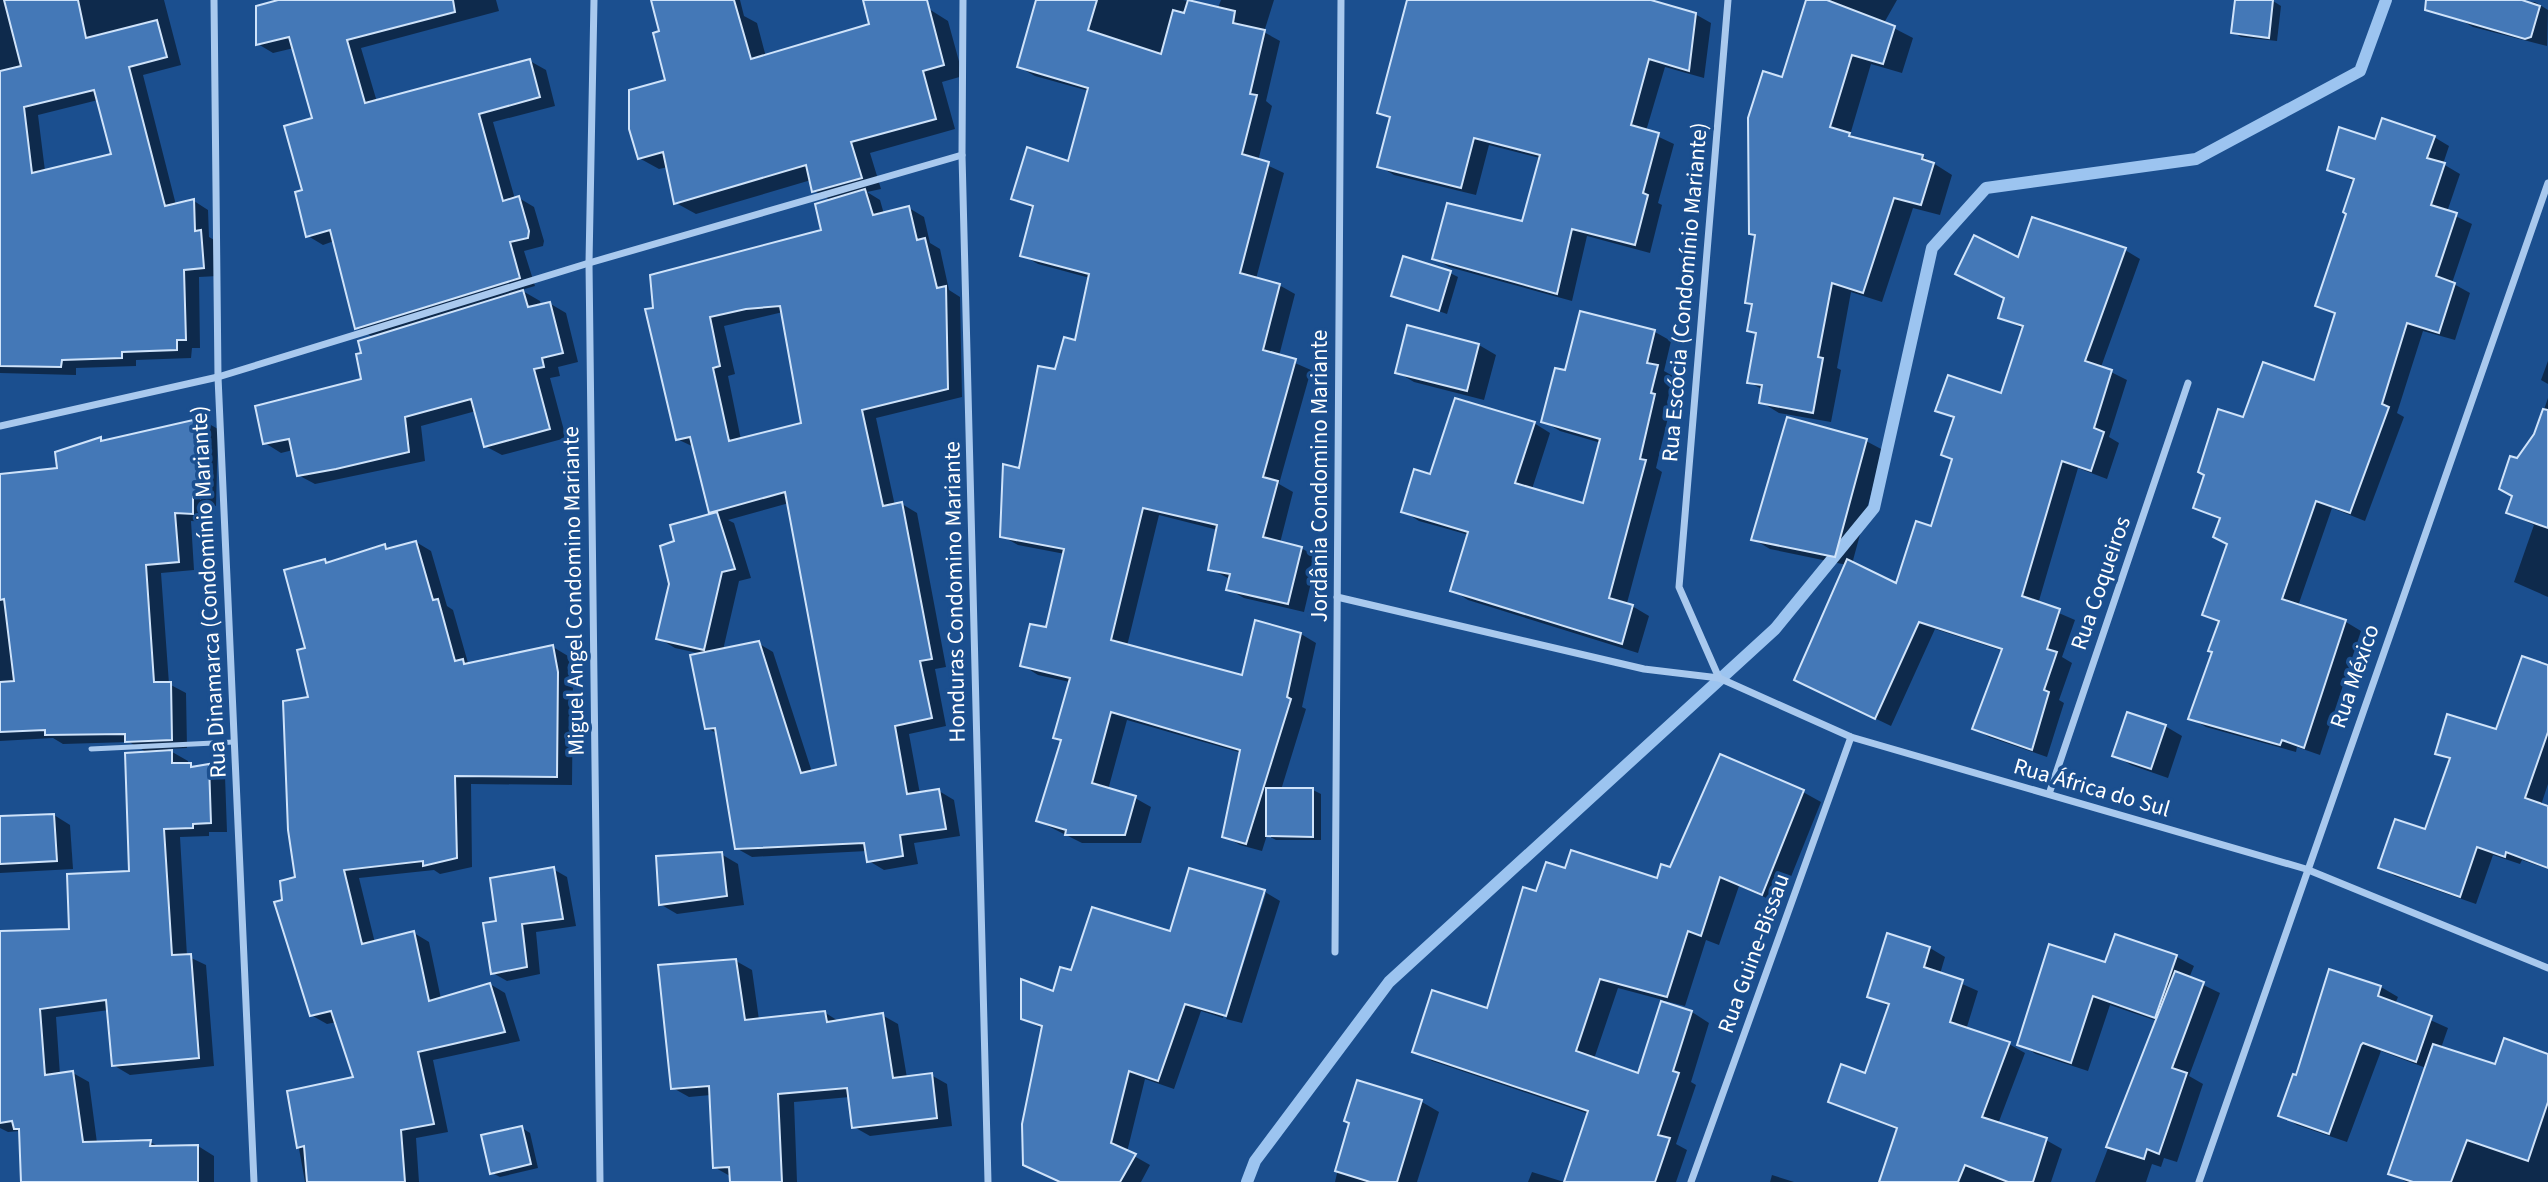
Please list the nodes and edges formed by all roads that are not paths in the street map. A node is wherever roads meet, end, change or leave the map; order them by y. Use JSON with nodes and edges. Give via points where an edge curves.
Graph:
{"nodes":[{"id":1,"x":214,"y":0,"type":"edge"},
{"id":2,"x":594,"y":0,"type":"edge"},
{"id":3,"x":962,"y":0,"type":"edge"},
{"id":4,"x":1341,"y":0,"type":"edge"},
{"id":5,"x":1728,"y":0,"type":"edge"},
{"id":6,"x":962,"y":155,"type":"junction"},
{"id":7,"x":2548,"y":183,"type":"edge"},
{"id":8,"x":589,"y":263,"type":"junction"},
{"id":9,"x":218,"y":377,"type":"junction"},
{"id":10,"x":2188,"y":383,"type":"dead end"},
{"id":11,"x":0,"y":426,"type":"edge"},
{"id":12,"x":1337,"y":597,"type":"junction"},
{"id":13,"x":1719,"y":678,"type":"junction"},
{"id":14,"x":1851,"y":737,"type":"junction"},
{"id":15,"x":234,"y":742,"type":"junction"},
{"id":16,"x":91,"y":749,"type":"dead end"},
{"id":17,"x":2049,"y":794,"type":"junction"},
{"id":18,"x":2306,"y":869,"type":"junction"},
{"id":19,"x":1335,"y":952,"type":"dead end"},
{"id":20,"x":2548,"y":968,"type":"edge"},
{"id":21,"x":254,"y":1182,"type":"edge"},
{"id":22,"x":600,"y":1182,"type":"edge"},
{"id":23,"x":988,"y":1182,"type":"edge"},
{"id":24,"x":1692,"y":1182,"type":"edge"},
{"id":25,"x":2199,"y":1182,"type":"edge"}],
"edges":[{"from":1,"to":9,"type":"street","name":"Rua Dinamarca (Condomínio Mariante)"},
{"from":2,"to":8,"type":"street","name":"Miguel Angel Condomino Mariante"},
{"from":3,"to":6,"type":"street","name":"Honduras Condomino Mariante"},
{"from":4,"to":12,"type":"street","name":"Jordânia Condomino Mariante"},
{"from":5,"to":13,"type":"street","name":"Rua Escócia (Condomínio Mariante)","via":[[1679,587]]},
{"from":6,"to":8,"type":"street"},
{"from":6,"to":23,"type":"street","name":"Honduras Condomino Mariante"},
{"from":7,"to":18,"type":"street","name":"Rua México"},
{"from":8,"to":9,"type":"street"},
{"from":8,"to":22,"type":"street","name":"Miguel Angel Condomino Mariante"},
{"from":9,"to":11,"type":"street"},
{"from":9,"to":15,"type":"street","name":"Rua Dinamarca (Condomínio Mariante)"},
{"from":10,"to":17,"type":"street","name":"Rua Coqueiros"},
{"from":12,"to":13,"type":"street","name":"Rua África do Sul","via":[[1644,668]]},
{"from":12,"to":19,"type":"street","name":"Jordânia Condomino Mariante"},
{"from":13,"to":14,"type":"street","name":"Rua África do Sul"},
{"from":14,"to":17,"type":"street","name":"Rua África do Sul"},
{"from":14,"to":24,"type":"street","name":"Rua Guine-Bissau"},
{"from":15,"to":16,"type":"lane"},
{"from":15,"to":21,"type":"street","name":"Rua Dinamarca (Condomínio Mariante)"},
{"from":17,"to":18,"type":"street","name":"Rua África do Sul"},
{"from":18,"to":20,"type":"street","name":"Rua África do Sul"},
{"from":18,"to":25,"type":"street","name":"Rua México"}]}
